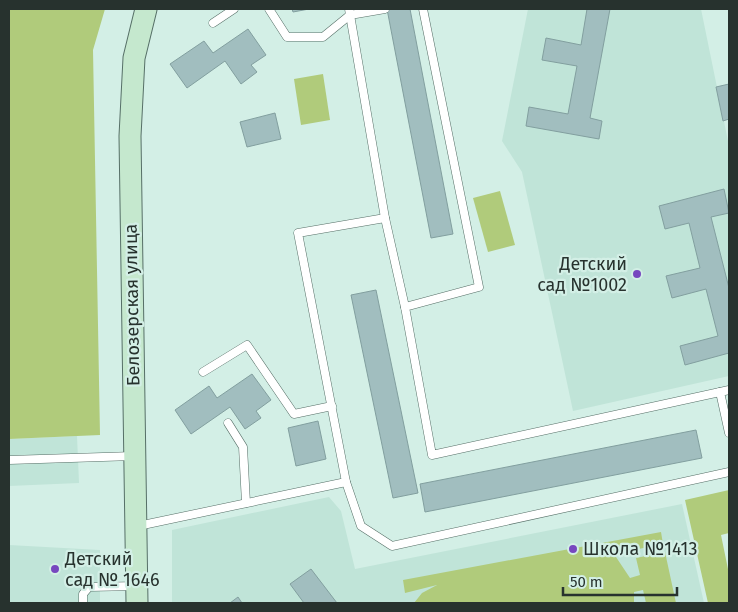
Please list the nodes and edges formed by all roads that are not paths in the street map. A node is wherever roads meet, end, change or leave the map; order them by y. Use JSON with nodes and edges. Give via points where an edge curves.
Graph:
{"nodes":[{"id":1,"x":146,"y":9,"type":"edge"},
{"id":2,"x":234,"y":9,"type":"edge"},
{"id":3,"x":269,"y":9,"type":"edge"},
{"id":4,"x":385,"y":9,"type":"edge"},
{"id":5,"x":423,"y":9,"type":"edge"},
{"id":6,"x":349,"y":12,"type":"edge"},
{"id":7,"x":213,"y":23,"type":"dead end"},
{"id":8,"x":385,"y":218,"type":"junction"},
{"id":9,"x":405,"y":307,"type":"junction"},
{"id":10,"x":203,"y":372,"type":"dead end"},
{"id":11,"x":729,"y":390,"type":"edge"},
{"id":12,"x":720,"y":392,"type":"junction"},
{"id":13,"x":332,"y":406,"type":"junction"},
{"id":14,"x":228,"y":423,"type":"dead end"},
{"id":15,"x":729,"y":433,"type":"edge"},
{"id":16,"x":134,"y":456,"type":"junction"},
{"id":17,"x":9,"y":460,"type":"edge"},
{"id":18,"x":729,"y":472,"type":"edge"},
{"id":19,"x":346,"y":482,"type":"junction"},
{"id":20,"x":246,"y":503,"type":"junction"},
{"id":21,"x":136,"y":527,"type":"junction"},
{"id":22,"x":137,"y":595,"type":"edge"},
{"id":23,"x":83,"y":603,"type":"edge"}],
"edges":[{"from":1,"to":16,"type":"street","name":"Белозерская улица","via":[[134,58],[130,136]]},
{"from":2,"to":7,"type":"lane"},
{"from":3,"to":6,"type":"lane","via":[[287,37],[323,37]]},
{"from":4,"to":6,"type":"lane"},
{"from":5,"to":9,"type":"lane","via":[[479,287]]},
{"from":6,"to":8,"type":"lane"},
{"from":8,"to":9,"type":"lane"},
{"from":8,"to":13,"type":"lane","via":[[298,233]]},
{"from":9,"to":12,"type":"lane","via":[[432,455]]},
{"from":10,"to":13,"type":"lane","via":[[247,345],[294,414]]},
{"from":11,"to":12,"type":"lane"},
{"from":12,"to":15,"type":"lane"},
{"from":13,"to":19,"type":"lane"},
{"from":14,"to":20,"type":"lane","via":[[244,447]]},
{"from":16,"to":17,"type":"lane"},
{"from":16,"to":21,"type":"street","name":"Белозерская улица"},
{"from":18,"to":19,"type":"lane","via":[[392,546],[361,526]]},
{"from":19,"to":20,"type":"lane"},
{"from":20,"to":21,"type":"lane"},
{"from":21,"to":22,"type":"street","name":"Белозерская улица"},
{"from":22,"to":23,"type":"lane","via":[[88,588],[83,594]]}]}
